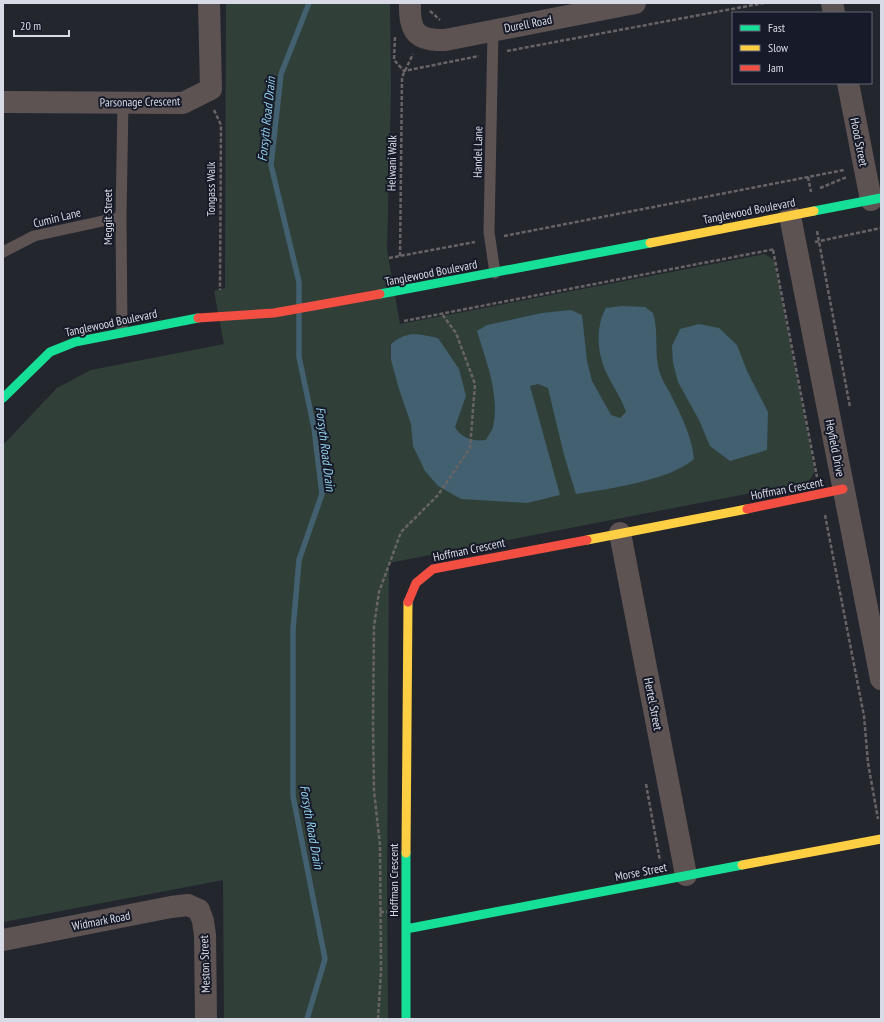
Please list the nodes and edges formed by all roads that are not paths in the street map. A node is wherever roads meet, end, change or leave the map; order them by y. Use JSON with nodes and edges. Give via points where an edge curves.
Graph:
{"nodes":[{"id":1,"x":209,"y":3,"type":"edge"},
{"id":2,"x":410,"y":3,"type":"edge"},
{"id":3,"x":635,"y":3,"type":"edge"},
{"id":4,"x":493,"y":31,"type":"junction"},
{"id":5,"x":848,"y":84,"type":"edge"},
{"id":6,"x":3,"y":102,"type":"edge"},
{"id":7,"x":123,"y":103,"type":"junction"},
{"id":8,"x":876,"y":199,"type":"edge"},
{"id":9,"x":790,"y":216,"type":"junction"},
{"id":10,"x":121,"y":217,"type":"junction"},
{"id":11,"x":3,"y":252,"type":"edge"},
{"id":12,"x":495,"y":272,"type":"junction"},
{"id":13,"x":122,"y":332,"type":"junction"},
{"id":14,"x":3,"y":398,"type":"edge"},
{"id":15,"x":843,"y":489,"type":"junction"},
{"id":16,"x":620,"y":533,"type":"junction"},
{"id":17,"x":881,"y":679,"type":"edge"},
{"id":18,"x":881,"y":839,"type":"edge"},
{"id":19,"x":686,"y":875,"type":"junction"},
{"id":20,"x":199,"y":910,"type":"joint"},
{"id":21,"x":406,"y":930,"type":"junction"},
{"id":22,"x":3,"y":940,"type":"edge"},
{"id":23,"x":206,"y":1019,"type":"edge"},
{"id":24,"x":406,"y":1019,"type":"edge"}],
"edges":[{"from":1,"to":7,"type":"street","name":"Parsonage Crescent","via":[[211,89],[183,103]]},
{"from":2,"to":4,"type":"street","name":"Durell Road","via":[[412,27],[421,37],[445,40]]},
{"from":3,"to":4,"type":"street","name":"Durell Road"},
{"from":4,"to":12,"type":"lane","name":"Handel Lane","via":[[490,238]]},
{"from":5,"to":8,"type":"street","name":"Hood Street","via":[[864,167]]},
{"from":6,"to":7,"type":"street","name":"Parsonage Crescent"},
{"from":7,"to":10,"type":"lane","name":"Meggit Street"},
{"from":8,"to":9,"type":"street","name":"Tanglewood Boulevard"},
{"from":9,"to":12,"type":"street","name":"Tanglewood Boulevard"},
{"from":9,"to":15,"type":"street","name":"Heyfield Drive"},
{"from":10,"to":11,"type":"lane","name":"Cumin Lane","via":[[34,236]]},
{"from":10,"to":13,"type":"lane","name":"Meggit Street"},
{"from":12,"to":13,"type":"street","name":"Tanglewood Boulevard","via":[[274,313],[199,318]]},
{"from":13,"to":14,"type":"street","name":"Tanglewood Boulevard","via":[[75,342],[50,352]]},
{"from":15,"to":16,"type":"street","name":"Hoffman Crescent"},
{"from":15,"to":17,"type":"street","name":"Heyfield Drive"},
{"from":16,"to":19,"type":"street","name":"Hertel Street"},
{"from":16,"to":21,"type":"street","name":"Hoffman Crescent","via":[[433,569],[424,574],[410,591],[407,604]]},
{"from":18,"to":19,"type":"street","name":"Morse Street"},
{"from":19,"to":21,"type":"street","name":"Morse Street"},
{"from":20,"to":22,"type":"street","name":"Widmark Road","via":[[188,905]]},
{"from":20,"to":23,"type":"street","name":"Meston Street","via":[[205,935]]},
{"from":21,"to":24,"type":"street","name":"Hoffman Crescent"}]}
